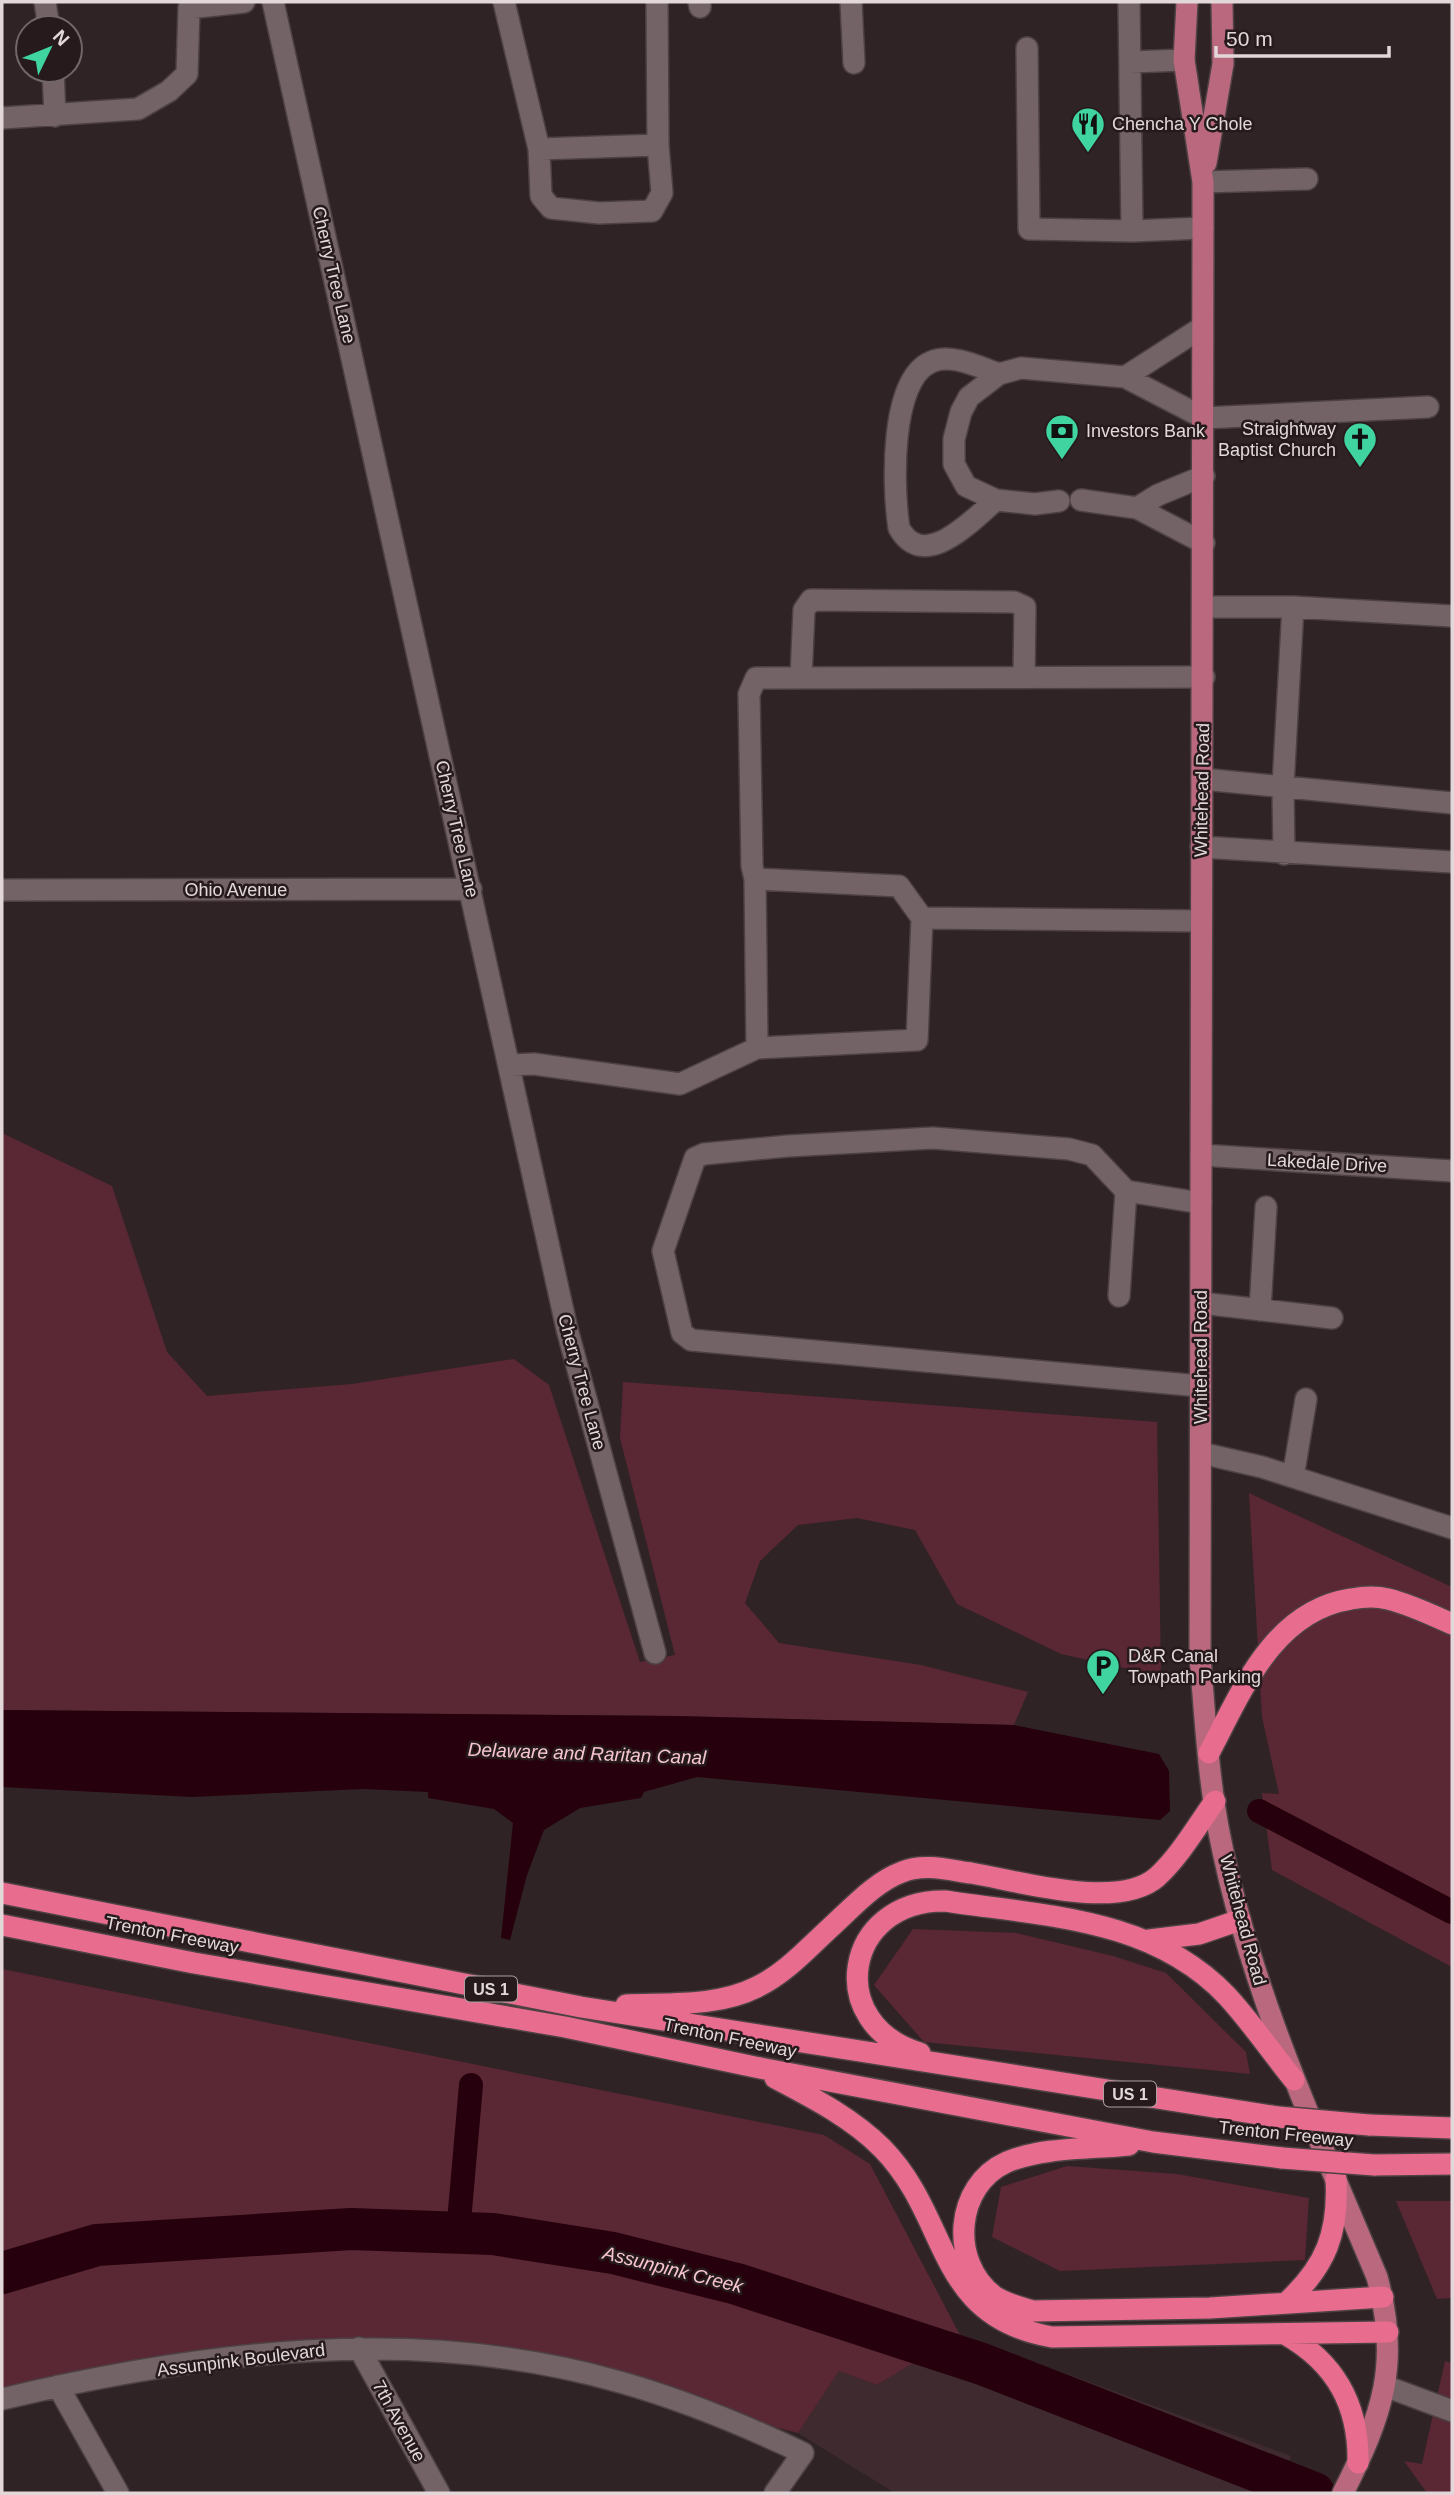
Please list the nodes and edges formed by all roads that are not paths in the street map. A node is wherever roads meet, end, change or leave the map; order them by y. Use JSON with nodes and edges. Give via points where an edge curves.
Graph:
{"nodes":[{"id":1,"x":244,"y":2,"type":"edge"},
{"id":2,"x":272,"y":2,"type":"edge"},
{"id":3,"x":504,"y":2,"type":"edge"},
{"id":4,"x":657,"y":2,"type":"edge"},
{"id":5,"x":850,"y":2,"type":"edge"},
{"id":6,"x":1129,"y":2,"type":"edge"},
{"id":7,"x":1187,"y":2,"type":"edge"},
{"id":8,"x":1222,"y":2,"type":"edge"},
{"id":9,"x":188,"y":5,"type":"edge"},
{"id":10,"x":1027,"y":48,"type":"dead end"},
{"id":11,"x":1184,"y":60,"type":"junction"},
{"id":12,"x":1130,"y":62,"type":"junction"},
{"id":13,"x":854,"y":63,"type":"dead end"},
{"id":14,"x":54,"y":84,"type":"edge"},
{"id":15,"x":55,"y":116,"type":"junction"},
{"id":16,"x":2,"y":118,"type":"edge"},
{"id":17,"x":658,"y":145,"type":"junction"},
{"id":18,"x":539,"y":149,"type":"junction"},
{"id":19,"x":1307,"y":179,"type":"dead end"},
{"id":20,"x":1203,"y":182,"type":"junction"},
{"id":21,"x":1203,"y":228,"type":"junction"},
{"id":22,"x":1132,"y":231,"type":"junction"},
{"id":23,"x":1201,"y":328,"type":"junction"},
{"id":24,"x":999,"y":373,"type":"junction"},
{"id":25,"x":1125,"y":377,"type":"junction"},
{"id":26,"x":1428,"y":407,"type":"dead end"},
{"id":27,"x":1204,"y":418,"type":"junction"},
{"id":28,"x":1204,"y":476,"type":"junction"},
{"id":29,"x":996,"y":500,"type":"junction"},
{"id":30,"x":1081,"y":500,"type":"dead end"},
{"id":31,"x":1059,"y":501,"type":"dead end"},
{"id":32,"x":1137,"y":508,"type":"junction"},
{"id":33,"x":1204,"y":544,"type":"junction"},
{"id":34,"x":1205,"y":607,"type":"junction"},
{"id":35,"x":1293,"y":607,"type":"junction"},
{"id":36,"x":1452,"y":617,"type":"edge"},
{"id":37,"x":1024,"y":677,"type":"junction"},
{"id":38,"x":1204,"y":677,"type":"junction"},
{"id":39,"x":801,"y":678,"type":"junction"},
{"id":40,"x":1202,"y":779,"type":"junction"},
{"id":41,"x":1283,"y":786,"type":"junction"},
{"id":42,"x":1452,"y":803,"type":"edge"},
{"id":43,"x":1201,"y":847,"type":"junction"},
{"id":44,"x":1284,"y":853,"type":"junction"},
{"id":45,"x":1452,"y":862,"type":"edge"},
{"id":46,"x":755,"y":879,"type":"junction"},
{"id":47,"x":471,"y":889,"type":"junction"},
{"id":48,"x":2,"y":890,"type":"edge"},
{"id":49,"x":922,"y":918,"type":"junction"},
{"id":50,"x":1201,"y":921,"type":"junction"},
{"id":51,"x":757,"y":1048,"type":"junction"},
{"id":52,"x":509,"y":1065,"type":"junction"},
{"id":53,"x":1201,"y":1155,"type":"junction"},
{"id":54,"x":1452,"y":1171,"type":"edge"},
{"id":55,"x":1126,"y":1191,"type":"junction"},
{"id":56,"x":1201,"y":1203,"type":"junction"},
{"id":57,"x":1266,"y":1207,"type":"dead end"},
{"id":58,"x":1119,"y":1296,"type":"dead end"},
{"id":59,"x":1201,"y":1303,"type":"junction"},
{"id":60,"x":1260,"y":1310,"type":"junction"},
{"id":61,"x":1332,"y":1318,"type":"dead end"},
{"id":62,"x":1200,"y":1386,"type":"junction"},
{"id":63,"x":1306,"y":1399,"type":"dead end"},
{"id":64,"x":1201,"y":1453,"type":"junction"},
{"id":65,"x":1293,"y":1477,"type":"junction"},
{"id":66,"x":1452,"y":1528,"type":"edge"},
{"id":67,"x":1452,"y":1624,"type":"edge"},
{"id":68,"x":654,"y":1653,"type":"dead end"},
{"id":69,"x":1209,"y":1753,"type":"junction"},
{"id":70,"x":1215,"y":1801,"type":"junction"},
{"id":71,"x":2,"y":1893,"type":"edge"},
{"id":72,"x":1240,"y":1920,"type":"junction"},
{"id":73,"x":2,"y":1925,"type":"edge"},
{"id":74,"x":1149,"y":1940,"type":"junction"},
{"id":75,"x":582,"y":2007,"type":"junction"},
{"id":76,"x":755,"y":2067,"type":"junction"},
{"id":77,"x":982,"y":2072,"type":"junction"},
{"id":78,"x":1294,"y":2080,"type":"junction"},
{"id":79,"x":1452,"y":2128,"type":"edge"},
{"id":80,"x":1153,"y":2142,"type":"junction"},
{"id":81,"x":1452,"y":2164,"type":"edge"},
{"id":82,"x":1336,"y":2179,"type":"junction"},
{"id":83,"x":1383,"y":2297,"type":"junction"},
{"id":84,"x":1286,"y":2303,"type":"junction"},
{"id":85,"x":1388,"y":2332,"type":"junction"},
{"id":86,"x":1284,"y":2333,"type":"junction"},
{"id":87,"x":359,"y":2348,"type":"junction"},
{"id":88,"x":58,"y":2386,"type":"junction"},
{"id":89,"x":1385,"y":2386,"type":"junction"},
{"id":90,"x":2,"y":2399,"type":"edge"},
{"id":91,"x":1452,"y":2412,"type":"edge"},
{"id":92,"x":1356,"y":2467,"type":"junction"},
{"id":93,"x":118,"y":2493,"type":"edge"},
{"id":94,"x":439,"y":2493,"type":"edge"},
{"id":95,"x":775,"y":2493,"type":"edge"},
{"id":96,"x":1343,"y":2493,"type":"edge"}],
"edges":[{"from":1,"to":9,"type":"street"},
{"from":2,"to":47,"type":"street","name":"Cherry Tree Lane"},
{"from":3,"to":18,"type":"street"},
{"from":4,"to":17,"type":"street"},
{"from":5,"to":13,"type":"street"},
{"from":6,"to":12,"type":"street"},
{"from":7,"to":11,"type":"main road","name":"Whitehead Road"},
{"from":8,"to":20,"type":"main road","name":"Whitehead Road","via":[[1223,64]]},
{"from":9,"to":15,"type":"street","via":[[187,74],[169,91],[138,109]]},
{"from":10,"to":22,"type":"street","via":[[1029,229]]},
{"from":11,"to":12,"type":"street"},
{"from":11,"to":20,"type":"main road","name":"Whitehead Road"},
{"from":12,"to":22,"type":"street"},
{"from":14,"to":15,"type":"street"},
{"from":15,"to":16,"type":"street"},
{"from":17,"to":18,"type":"street"},
{"from":17,"to":18,"type":"street","via":[[662,192],[652,211],[599,213],[551,208],[541,196]]},
{"from":19,"to":20,"type":"street"},
{"from":20,"to":21,"type":"main road","name":"Whitehead Road"},
{"from":21,"to":22,"type":"street"},
{"from":21,"to":23,"type":"main road","name":"Whitehead Road"},
{"from":23,"to":25,"type":"street"},
{"from":23,"to":27,"type":"main road","name":"Whitehead Road"},
{"from":24,"to":25,"type":"street","via":[[1021,368]]},
{"from":24,"to":29,"type":"street","via":[[969,397],[954,439],[954,464],[966,486]]},
{"from":24,"to":29,"type":"street","via":[[941,359],[924,366],[908,385],[898,427],[899,528],[905,539],[917,546],[934,545],[946,541]]},
{"from":25,"to":27,"type":"street"},
{"from":26,"to":27,"type":"street"},
{"from":27,"to":28,"type":"main road","name":"Whitehead Road"},
{"from":28,"to":32,"type":"street"},
{"from":28,"to":33,"type":"main road","name":"Whitehead Road"},
{"from":29,"to":31,"type":"street"},
{"from":30,"to":32,"type":"street"},
{"from":32,"to":33,"type":"street"},
{"from":33,"to":34,"type":"main road","name":"Whitehead Road"},
{"from":34,"to":35,"type":"street"},
{"from":34,"to":38,"type":"main road","name":"Whitehead Road"},
{"from":35,"to":36,"type":"street"},
{"from":35,"to":41,"type":"street"},
{"from":37,"to":38,"type":"street"},
{"from":37,"to":39,"type":"street"},
{"from":37,"to":39,"type":"street","via":[[1025,607],[1014,602],[811,600],[804,610]]},
{"from":38,"to":40,"type":"main road","name":"Whitehead Road"},
{"from":39,"to":46,"type":"street","via":[[756,678],[749,694]]},
{"from":40,"to":41,"type":"street"},
{"from":40,"to":43,"type":"main road","name":"Whitehead Road"},
{"from":41,"to":42,"type":"street"},
{"from":41,"to":44,"type":"street"},
{"from":43,"to":44,"type":"street"},
{"from":43,"to":50,"type":"main road","name":"Whitehead Road"},
{"from":44,"to":45,"type":"street"},
{"from":46,"to":49,"type":"street","via":[[899,886]]},
{"from":46,"to":51,"type":"street"},
{"from":47,"to":48,"type":"street","name":"Ohio Avenue"},
{"from":47,"to":52,"type":"street","name":"Cherry Tree Lane"},
{"from":49,"to":50,"type":"street"},
{"from":49,"to":51,"type":"street","via":[[916,1040]]},
{"from":50,"to":53,"type":"main road","name":"Whitehead Road"},
{"from":51,"to":52,"type":"street","via":[[680,1084],[534,1064]]},
{"from":52,"to":68,"type":"street","name":"Cherry Tree Lane","via":[[567,1329]]},
{"from":53,"to":54,"type":"street","name":"Lakedale Drive"},
{"from":53,"to":56,"type":"main road","name":"Whitehead Road"},
{"from":55,"to":56,"type":"street"},
{"from":55,"to":58,"type":"street"},
{"from":55,"to":62,"type":"street","via":[[1092,1155],[1069,1149],[933,1139],[704,1154],[692,1163],[663,1251],[682,1333],[691,1340]]},
{"from":56,"to":59,"type":"main road","name":"Whitehead Road"},
{"from":57,"to":60,"type":"street"},
{"from":59,"to":60,"type":"street"},
{"from":59,"to":62,"type":"main road","name":"Whitehead Road"},
{"from":60,"to":61,"type":"street"},
{"from":62,"to":64,"type":"main road","name":"Whitehead Road"},
{"from":63,"to":65,"type":"street"},
{"from":64,"to":65,"type":"street"},
{"from":64,"to":69,"type":"main road","name":"Whitehead Road","via":[[1200,1657]]},
{"from":65,"to":66,"type":"street"},
{"from":67,"to":69,"type":"highway","via":[[1386,1598],[1333,1602],[1309,1613],[1271,1647]]},
{"from":69,"to":70,"type":"main road","name":"Whitehead Road"},
{"from":70,"to":72,"type":"main road","name":"Whitehead Road"},
{"from":70,"to":75,"type":"highway","via":[[1156,1878],[1128,1892],[1095,1894],[917,1868],[872,1889],[783,1971],[758,1987],[729,1998],[699,2002]]},
{"from":71,"to":75,"type":"highway","name":"Trenton Freeway","number":"US 1"},
{"from":72,"to":74,"type":"highway","via":[[1199,1934]]},
{"from":72,"to":78,"type":"main road","name":"Whitehead Road"},
{"from":73,"to":76,"type":"highway","name":"Trenton Freeway","number":"US 1","via":[[565,2027]]},
{"from":74,"to":77,"type":"highway","via":[[1104,1926],[945,1900],[923,1900],[881,1921],[868,1937],[857,1978],[870,2021],[903,2048]]},
{"from":74,"to":78,"type":"highway","via":[[1189,1963],[1227,1996]]},
{"from":75,"to":77,"type":"highway","name":"Trenton Freeway","number":"US 1"},
{"from":76,"to":80,"type":"highway","name":"Trenton Freeway","number":"US 1"},
{"from":76,"to":86,"type":"highway","via":[[818,2100],[882,2149],[922,2207],[961,2286],[1000,2322],[1052,2337]]},
{"from":77,"to":79,"type":"highway","name":"Trenton Freeway","number":"US 1","bridge":true,"via":[[1278,2117]]},
{"from":78,"to":82,"type":"main road","name":"Whitehead Road"},
{"from":80,"to":81,"type":"highway","name":"Trenton Freeway","number":"US 1","bridge":true,"via":[[1374,2165]]},
{"from":80,"to":84,"type":"highway","via":[[1027,2155],[986,2176],[964,2215],[962,2236],[977,2278],[993,2295],[1033,2311]]},
{"from":82,"to":83,"type":"main road","name":"Whitehead Road"},
{"from":82,"to":84,"type":"highway","via":[[1338,2210],[1332,2238],[1305,2285]]},
{"from":83,"to":84,"type":"highway"},
{"from":83,"to":85,"type":"main road","name":"Whitehead Road"},
{"from":85,"to":86,"type":"highway"},
{"from":85,"to":89,"type":"main road","name":"Whitehead Road"},
{"from":86,"to":92,"type":"highway","via":[[1307,2346],[1341,2384],[1359,2439]]},
{"from":87,"to":88,"type":"street","name":"Assunpink Boulevard","via":[[276,2352]]},
{"from":87,"to":94,"type":"street","name":"7th Avenue"},
{"from":87,"to":95,"type":"street","name":"Assunpink Boulevard","via":[[490,2355],[606,2378],[682,2401],[803,2453]]},
{"from":88,"to":90,"type":"street","name":"Assunpink Boulevard"},
{"from":88,"to":93,"type":"street"},
{"from":89,"to":91,"type":"street"},
{"from":89,"to":92,"type":"main road","name":"Whitehead Road","via":[[1371,2437]]},
{"from":92,"to":96,"type":"main road","name":"Whitehead Road"}]}
